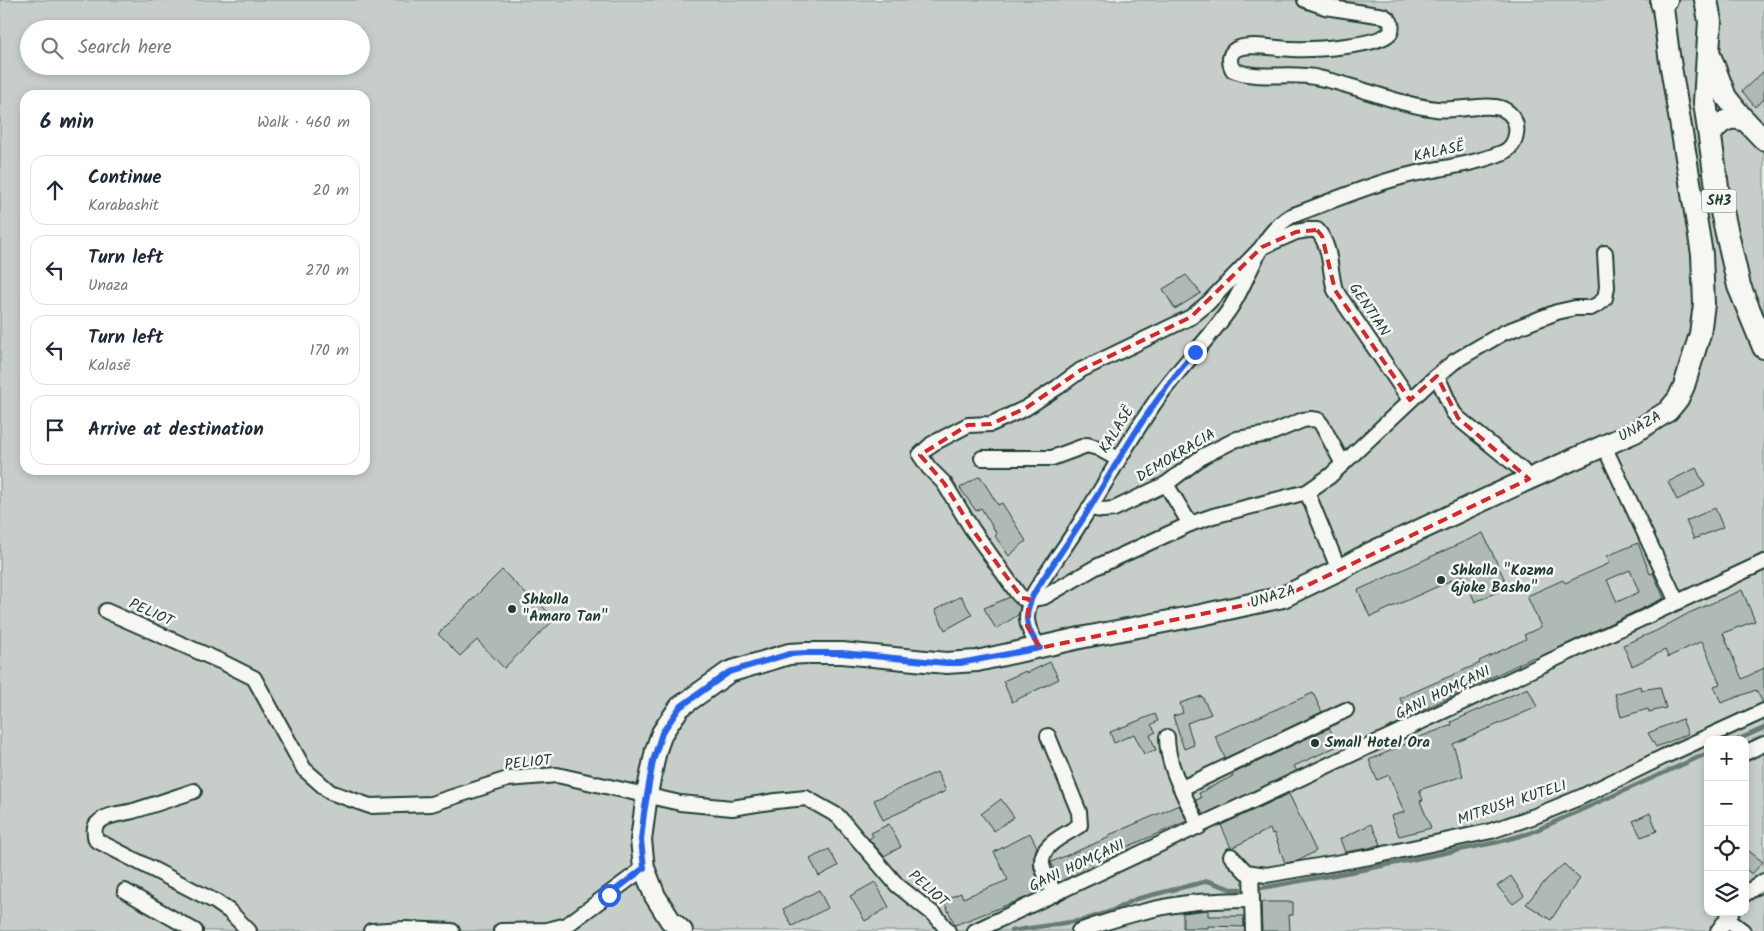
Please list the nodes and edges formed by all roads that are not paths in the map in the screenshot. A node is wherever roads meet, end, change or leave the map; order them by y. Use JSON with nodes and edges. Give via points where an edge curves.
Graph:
{"nodes":[{"id":1,"x":1304,"y":0,"type":"edge"},
{"id":2,"x":1663,"y":1,"type":"edge"},
{"id":3,"x":1705,"y":3,"type":"edge"},
{"id":4,"x":1708,"y":49,"type":"junction"},
{"id":5,"x":1747,"y":122,"type":"junction"},
{"id":6,"x":1710,"y":137,"type":"junction"},
{"id":7,"x":1764,"y":140,"type":"edge"},
{"id":8,"x":1262,"y":247,"type":"junction"},
{"id":9,"x":1605,"y":253,"type":"dead end"},
{"id":10,"x":1764,"y":347,"type":"edge"},
{"id":11,"x":1436,"y":376,"type":"junction"},
{"id":12,"x":1410,"y":400,"type":"junction"},
{"id":13,"x":1604,"y":446,"type":"junction"},
{"id":14,"x":982,"y":458,"type":"dead end"},
{"id":15,"x":1118,"y":459,"type":"junction"},
{"id":16,"x":1343,"y":464,"type":"junction"},
{"id":17,"x":1529,"y":479,"type":"junction"},
{"id":18,"x":1166,"y":484,"type":"junction"},
{"id":19,"x":1307,"y":492,"type":"junction"},
{"id":20,"x":1089,"y":508,"type":"junction"},
{"id":21,"x":1190,"y":524,"type":"junction"},
{"id":22,"x":1764,"y":562,"type":"edge"},
{"id":23,"x":1340,"y":570,"type":"junction"},
{"id":24,"x":1031,"y":600,"type":"junction"},
{"id":25,"x":1677,"y":602,"type":"junction"},
{"id":26,"x":106,"y":610,"type":"dead end"},
{"id":27,"x":1040,"y":648,"type":"junction"},
{"id":28,"x":1346,"y":710,"type":"dead end"},
{"id":29,"x":1764,"y":710,"type":"edge"},
{"id":30,"x":1048,"y":736,"type":"dead end"},
{"id":31,"x":1168,"y":736,"type":"dead end"},
{"id":32,"x":1764,"y":744,"type":"edge"},
{"id":33,"x":1749,"y":751,"type":"edge"},
{"id":34,"x":1182,"y":788,"type":"junction"},
{"id":35,"x":194,"y":791,"type":"dead end"},
{"id":36,"x":647,"y":794,"type":"junction"},
{"id":37,"x":1199,"y":827,"type":"junction"},
{"id":38,"x":1231,"y":856,"type":"dead end"},
{"id":39,"x":644,"y":868,"type":"junction"},
{"id":40,"x":1251,"y":873,"type":"junction"},
{"id":41,"x":1764,"y":881,"type":"edge"},
{"id":42,"x":125,"y":891,"type":"dead end"},
{"id":43,"x":1749,"y":891,"type":"edge"},
{"id":44,"x":1055,"y":894,"type":"junction"},
{"id":45,"x":1251,"y":900,"type":"junction"},
{"id":46,"x":1728,"y":916,"type":"edge"},
{"id":47,"x":1730,"y":916,"type":"edge"},
{"id":48,"x":195,"y":931,"type":"edge"},
{"id":49,"x":249,"y":931,"type":"edge"},
{"id":50,"x":371,"y":931,"type":"edge"},
{"id":51,"x":452,"y":931,"type":"edge"},
{"id":52,"x":501,"y":931,"type":"edge"},
{"id":53,"x":682,"y":931,"type":"edge"},
{"id":54,"x":948,"y":931,"type":"edge"},
{"id":55,"x":975,"y":931,"type":"edge"},
{"id":56,"x":1079,"y":931,"type":"edge"},
{"id":57,"x":1253,"y":931,"type":"edge"},
{"id":58,"x":1718,"y":931,"type":"edge"},
{"id":59,"x":1743,"y":931,"type":"edge"}],
"edges":[{"from":1,"to":8,"type":"street","name":"KALASË","via":[[1325,7],[1384,16],[1392,26],[1390,34],[1371,42],[1319,49],[1244,47],[1233,51],[1230,57],[1233,70],[1256,76],[1318,77],[1381,97],[1435,109],[1498,107],[1513,117],[1516,136],[1510,148],[1500,153],[1402,176],[1290,216],[1270,234]]},
{"from":2,"to":13,"type":"main road","name":"UNAZA","via":[[1702,254],[1703,316],[1697,346],[1678,399],[1652,423]]},
{"from":3,"to":4,"type":"main road","number":"SH3","via":[[1710,21]]},
{"from":4,"to":5,"type":"main road","via":[[1726,98]]},
{"from":4,"to":6,"type":"main road","number":"SH3","via":[[1705,102]]},
{"from":5,"to":6,"type":"main road","via":[[1728,119],[1716,127]]},
{"from":5,"to":7,"type":"main road"},
{"from":6,"to":10,"type":"main road","number":"SH3","via":[[1718,194],[1739,286]]},
{"from":8,"to":12,"type":"street","name":"GENTIAN","via":[[1296,232],[1317,230],[1327,248],[1335,290]]},
{"from":8,"to":15,"type":"street","name":"KALASË","via":[[1231,306],[1157,398]]},
{"from":8,"to":24,"type":"street","via":[[1191,317],[1081,370],[1026,408],[991,424],[968,425],[932,444],[920,455],[944,483],[1018,594]]},
{"from":9,"to":11,"type":"street","via":[[1608,287],[1600,303],[1591,308],[1557,312],[1503,333]]},
{"from":11,"to":12,"type":"street"},
{"from":11,"to":17,"type":"street","via":[[1458,418]]},
{"from":12,"to":16,"type":"street"},
{"from":13,"to":17,"type":"main road","name":"UNAZA"},
{"from":13,"to":25,"type":"street"},
{"from":14,"to":15,"type":"street","via":[[1052,458],[1087,446]]},
{"from":15,"to":20,"type":"street","name":"KALASË"},
{"from":16,"to":18,"type":"street","name":"DEMOKRACIA","via":[[1322,425],[1311,419],[1269,434],[1238,439],[1203,456]]},
{"from":16,"to":19,"type":"street"},
{"from":17,"to":23,"type":"main road","name":"UNAZA"},
{"from":18,"to":20,"type":"street","name":"DEMOKRACIA","via":[[1114,508]]},
{"from":18,"to":21,"type":"street"},
{"from":19,"to":21,"type":"street"},
{"from":19,"to":23,"type":"street"},
{"from":20,"to":24,"type":"street","name":"KALASË"},
{"from":21,"to":24,"type":"street","via":[[1096,567],[1044,597]]},
{"from":22,"to":25,"type":"street","name":"GANI HOMÇANI"},
{"from":23,"to":27,"type":"main road","name":"UNAZA","via":[[1283,597]]},
{"from":24,"to":27,"type":"street","name":"KALASË","via":[[1027,626]]},
{"from":25,"to":37,"type":"street","name":"GANI HOMÇANI"},
{"from":26,"to":36,"type":"street","name":"PELIOT","via":[[254,678],[304,769],[330,792],[370,806],[431,804],[508,779],[557,775]]},
{"from":27,"to":36,"type":"main road","name":"UNAZA","via":[[960,663],[842,653],[789,654],[729,672],[680,707],[670,721],[656,750]]},
{"from":28,"to":34,"type":"street"},
{"from":29,"to":40,"type":"street","name":"MITRUSH KUTELI","via":[[1581,797],[1498,828],[1318,867],[1266,875]]},
{"from":30,"to":44,"type":"street","via":[[1081,822],[1045,851],[1042,866]]},
{"from":31,"to":34,"type":"street","via":[[1170,762]]},
{"from":32,"to":33,"type":"street"},
{"from":34,"to":37,"type":"street"},
{"from":35,"to":49,"type":"street","via":[[106,817],[95,828],[96,840],[216,902]]},
{"from":36,"to":39,"type":"main road","name":"UNAZA","via":[[641,840]]},
{"from":36,"to":54,"type":"street","name":"PELIOT","via":[[680,803],[732,808],[806,798],[838,816],[897,884],[936,916]]},
{"from":37,"to":44,"type":"street","name":"GANI HOMÇANI"},
{"from":38,"to":40,"type":"street"},
{"from":39,"to":52,"type":"street","via":[[568,925],[547,930]]},
{"from":39,"to":53,"type":"main road","name":"UNAZA","via":[[655,896],[670,920]]},
{"from":40,"to":45,"type":"street"},
{"from":41,"to":43,"type":"street"},
{"from":42,"to":48,"type":"street"},
{"from":44,"to":55,"type":"street","name":"GANI HOMÇANI"},
{"from":45,"to":56,"type":"street","via":[[1195,902],[1161,908]]},
{"from":45,"to":57,"type":"street"},
{"from":46,"to":58,"type":"street"},
{"from":47,"to":59,"type":"street"},
{"from":50,"to":51,"type":"street"}]}
